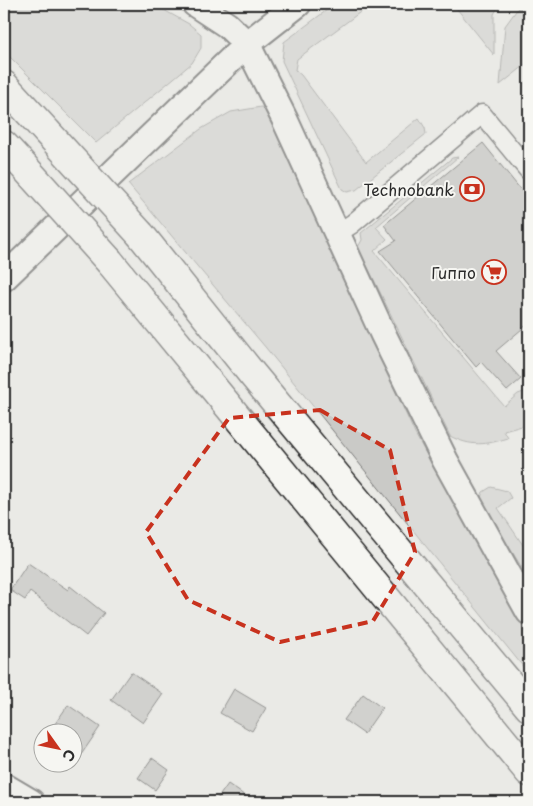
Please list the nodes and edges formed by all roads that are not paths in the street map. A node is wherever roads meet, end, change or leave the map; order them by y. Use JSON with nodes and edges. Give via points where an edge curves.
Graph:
{"nodes":[{"id":1,"x":195,"y":4,"type":"edge"},
{"id":2,"x":298,"y":4,"type":"edge"},
{"id":3,"x":247,"y":44,"type":"junction"},
{"id":4,"x":4,"y":85,"type":"edge"},
{"id":5,"x":11,"y":152,"type":"edge"},
{"id":6,"x":529,"y":170,"type":"edge"},
{"id":7,"x":336,"y":234,"type":"junction"},
{"id":8,"x":4,"y":278,"type":"edge"},
{"id":9,"x":529,"y":612,"type":"edge"},
{"id":10,"x":529,"y":707,"type":"edge"},
{"id":11,"x":529,"y":772,"type":"edge"},
{"id":12,"x":4,"y":786,"type":"edge"},
{"id":13,"x":31,"y":802,"type":"edge"}],
"edges":[{"from":1,"to":3,"type":"street","via":[[227,25]]},
{"from":2,"to":3,"type":"street"},
{"from":3,"to":7,"type":"street"},
{"from":3,"to":8,"type":"street"},
{"from":4,"to":10,"type":"highway","bridge":true,"via":[[141,235],[252,374]]},
{"from":5,"to":11,"type":"highway","bridge":true,"via":[[110,262]]},
{"from":6,"to":7,"type":"street","via":[[482,114]]},
{"from":7,"to":9,"type":"street","via":[[445,460]]},
{"from":12,"to":13,"type":"street"}]}
